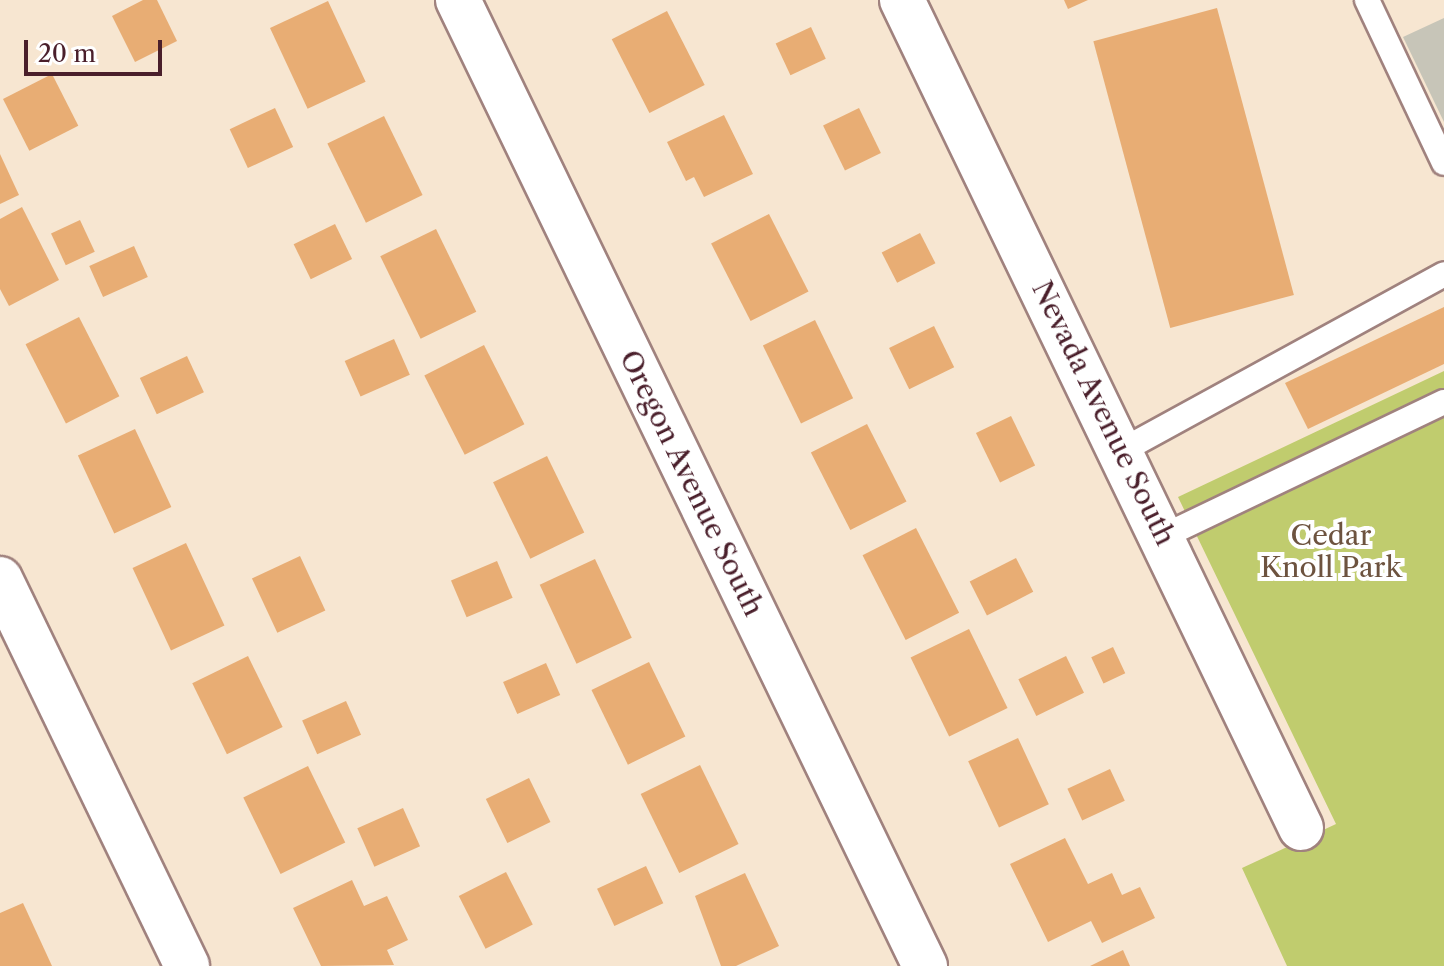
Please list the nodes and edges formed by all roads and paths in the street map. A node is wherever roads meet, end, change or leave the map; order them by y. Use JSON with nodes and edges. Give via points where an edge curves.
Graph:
{"nodes":[{"id":1,"x":458,"y":0,"type":"edge"},
{"id":2,"x":1367,"y":0,"type":"edge"},
{"id":3,"x":912,"y":3,"type":"edge"},
{"id":4,"x":1444,"y":163,"type":"edge"},
{"id":5,"x":1444,"y":274,"type":"edge"},
{"id":6,"x":1444,"y":402,"type":"edge"},
{"id":7,"x":1123,"y":450,"type":"junction"},
{"id":8,"x":1164,"y":536,"type":"junction"},
{"id":9,"x":0,"y":579,"type":"edge"},
{"id":10,"x":1301,"y":828,"type":"dead end"},
{"id":11,"x":187,"y":966,"type":"edge"},
{"id":12,"x":925,"y":966,"type":"edge"}],
"edges":[{"from":1,"to":12,"type":"street","name":"Oregon Avenue South"},
{"from":2,"to":4,"type":"lane"},
{"from":3,"to":7,"type":"street","name":"Nevada Avenue South"},
{"from":5,"to":7,"type":"lane"},
{"from":6,"to":8,"type":"lane"},
{"from":7,"to":8,"type":"street","name":"Nevada Avenue South"},
{"from":8,"to":10,"type":"street","name":"Nevada Avenue South"},
{"from":9,"to":11,"type":"street"}]}
